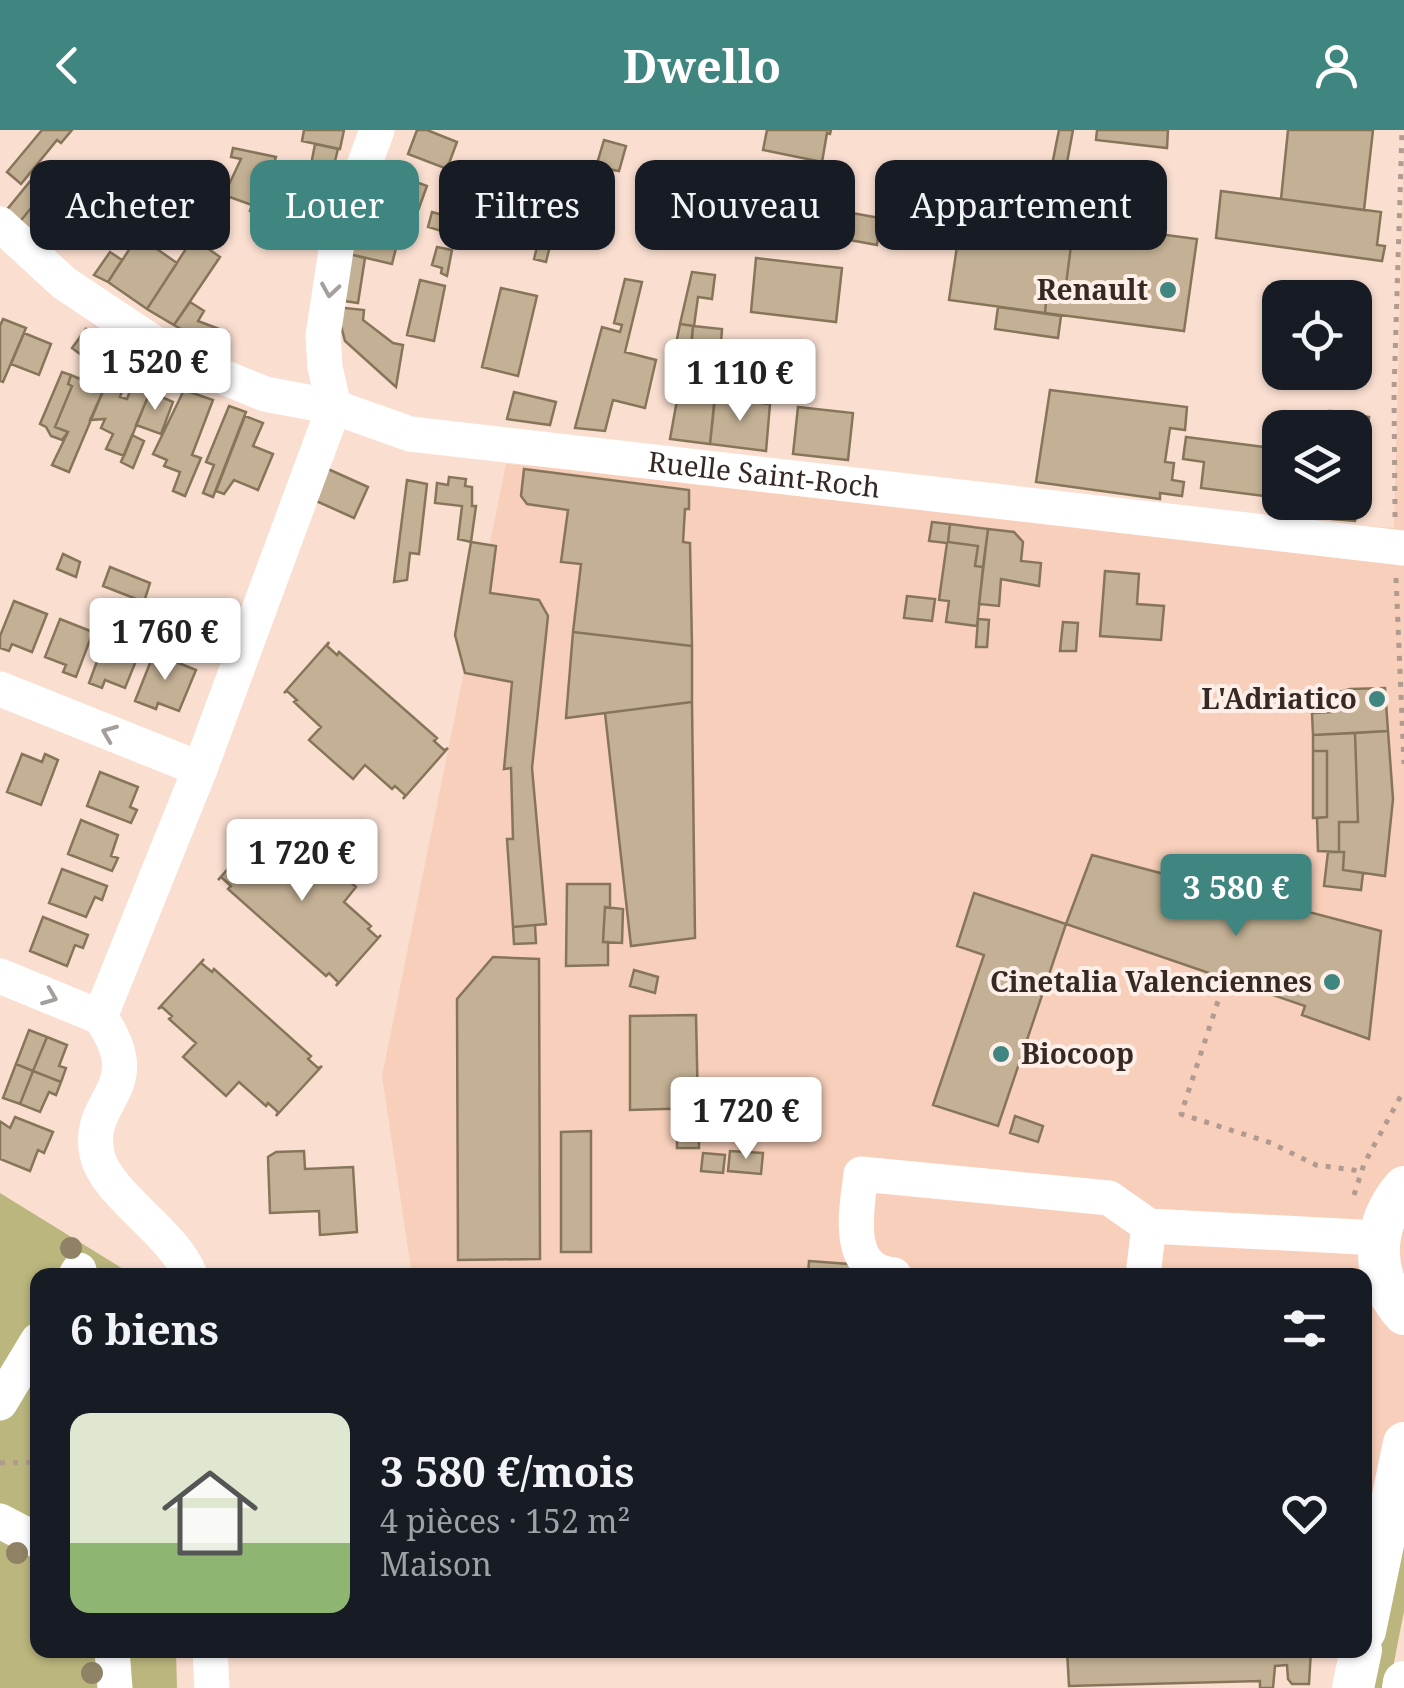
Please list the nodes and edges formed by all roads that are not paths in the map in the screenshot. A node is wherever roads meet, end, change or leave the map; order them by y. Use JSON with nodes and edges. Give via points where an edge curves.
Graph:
{"nodes":[{"id":1,"x":377,"y":130,"type":"edge"},
{"id":2,"x":0,"y":224,"type":"edge"},
{"id":3,"x":334,"y":407,"type":"junction"},
{"id":4,"x":1399,"y":548,"type":"edge"},
{"id":5,"x":0,"y":689,"type":"edge"},
{"id":6,"x":200,"y":768,"type":"junction"},
{"id":7,"x":0,"y":976,"type":"edge"},
{"id":8,"x":100,"y":1017,"type":"junction"},
{"id":9,"x":1404,"y":1187,"type":"edge"},
{"id":10,"x":1149,"y":1226,"type":"junction"},
{"id":11,"x":1379,"y":1238,"type":"junction"},
{"id":12,"x":186,"y":1268,"type":"edge"},
{"id":13,"x":874,"y":1268,"type":"edge"},
{"id":14,"x":1144,"y":1268,"type":"edge"},
{"id":15,"x":1404,"y":1314,"type":"edge"},
{"id":16,"x":30,"y":1353,"type":"edge"},
{"id":17,"x":0,"y":1403,"type":"edge"},
{"id":18,"x":1404,"y":1443,"type":"edge"},
{"id":19,"x":0,"y":1520,"type":"edge"},
{"id":20,"x":30,"y":1537,"type":"edge"},
{"id":21,"x":1372,"y":1596,"type":"edge"},
{"id":22,"x":113,"y":1658,"type":"edge"},
{"id":23,"x":210,"y":1658,"type":"edge"},
{"id":24,"x":1359,"y":1658,"type":"edge"},
{"id":25,"x":115,"y":1688,"type":"edge"},
{"id":26,"x":212,"y":1688,"type":"edge"},
{"id":27,"x":1353,"y":1688,"type":"edge"}],
"edges":[{"from":1,"to":3,"type":"street","one_way":true,"via":[[338,237],[322,336]]},
{"from":2,"to":3,"type":"street","name":"Ruelle Saint-Roch","via":[[64,283],[174,357],[265,394]]},
{"from":3,"to":4,"type":"street","name":"Ruelle Saint-Roch","via":[[430,438]]},
{"from":3,"to":6,"type":"street"},
{"from":6,"to":5,"type":"street","one_way":true},
{"from":6,"to":8,"type":"street"},
{"from":7,"to":8,"type":"street","one_way":true},
{"from":8,"to":12,"type":"street","via":[[121,1066],[97,1133],[97,1154]]},
{"from":9,"to":11,"type":"main road"},
{"from":10,"to":11,"type":"street"},
{"from":10,"to":13,"type":"street","via":[[1109,1198],[861,1174],[855,1230]]},
{"from":10,"to":14,"type":"street"},
{"from":11,"to":15,"type":"main road","via":[[1382,1276]]},
{"from":16,"to":17,"type":"street"},
{"from":18,"to":21,"type":"main road"},
{"from":19,"to":20,"type":"street"},
{"from":22,"to":25,"type":"street"},
{"from":23,"to":26,"type":"street"},
{"from":24,"to":27,"type":"main road"}]}
